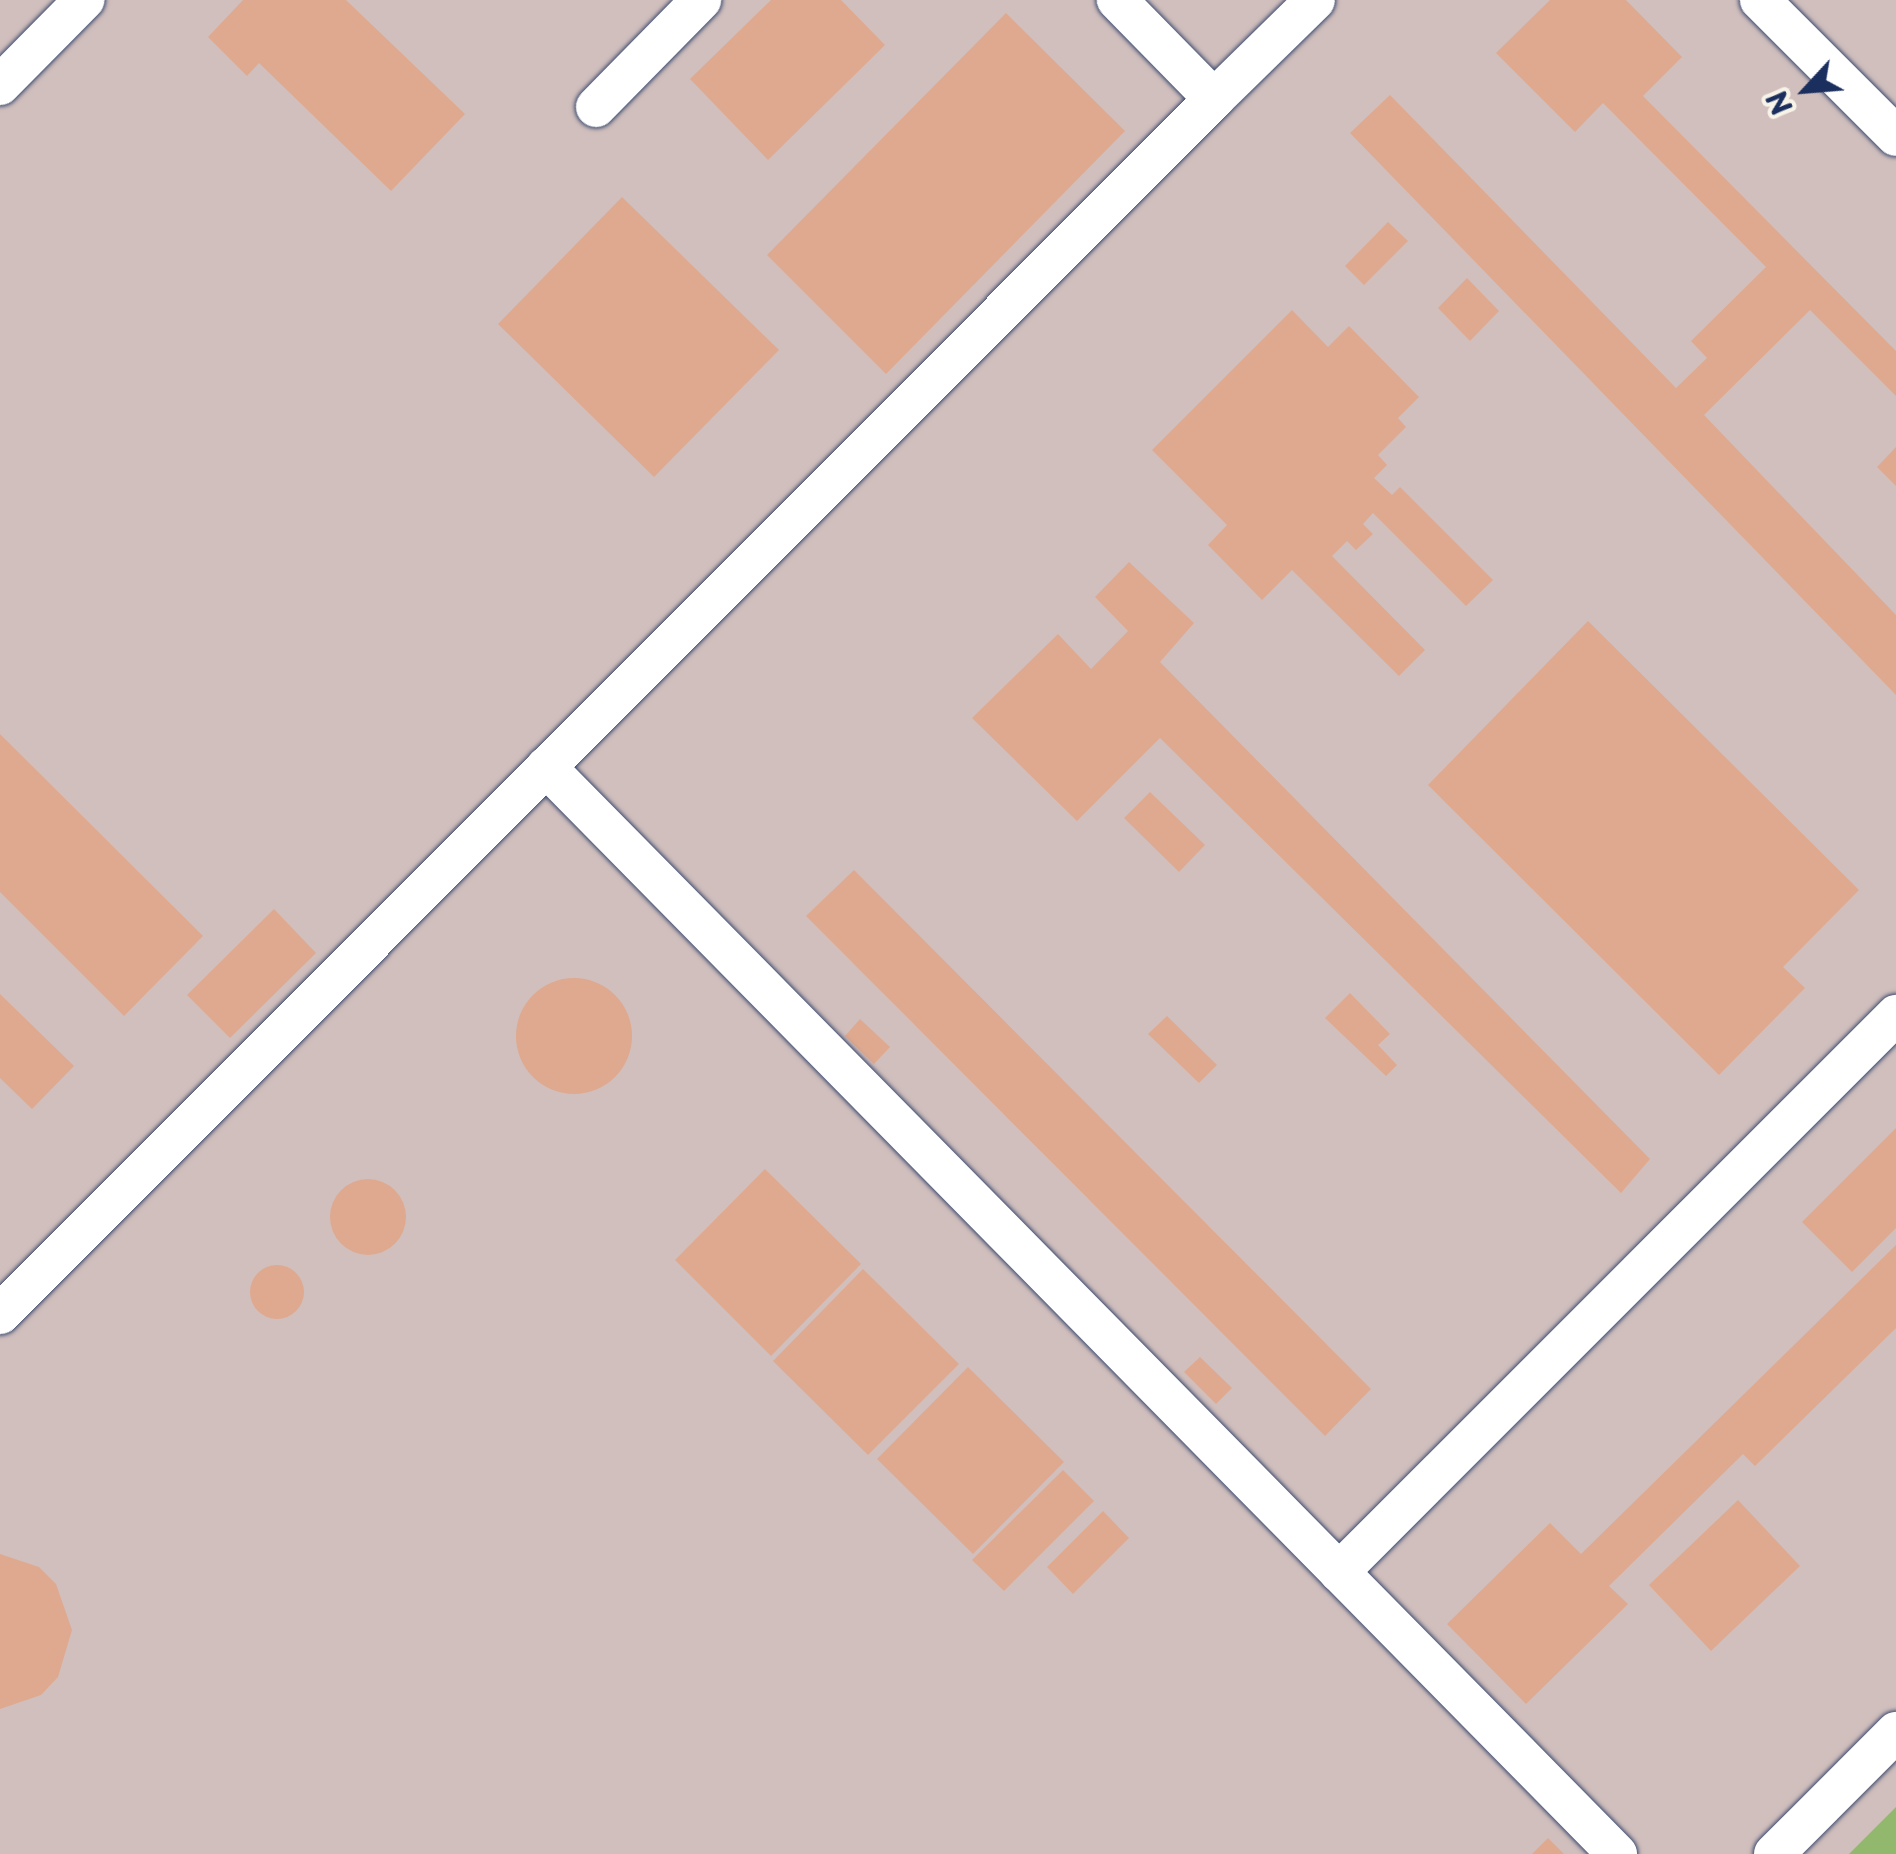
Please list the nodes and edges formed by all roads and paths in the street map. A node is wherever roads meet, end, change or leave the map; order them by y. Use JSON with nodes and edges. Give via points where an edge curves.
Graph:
{"nodes":[{"id":1,"x":84,"y":0,"type":"edge"},
{"id":2,"x":701,"y":0,"type":"edge"},
{"id":3,"x":1117,"y":0,"type":"edge"},
{"id":4,"x":1315,"y":0,"type":"edge"},
{"id":5,"x":1760,"y":0,"type":"edge"},
{"id":6,"x":0,"y":85,"type":"edge"},
{"id":7,"x":1214,"y":99,"type":"junction"},
{"id":8,"x":596,"y":107,"type":"dead end"},
{"id":9,"x":1896,"y":136,"type":"edge"},
{"id":10,"x":546,"y":768,"type":"junction"},
{"id":11,"x":1896,"y":1015,"type":"edge"},
{"id":12,"x":0,"y":1314,"type":"edge"},
{"id":13,"x":1340,"y":1572,"type":"junction"},
{"id":14,"x":1896,"y":1732,"type":"edge"},
{"id":15,"x":1617,"y":1854,"type":"edge"},
{"id":16,"x":1774,"y":1854,"type":"edge"}],
"edges":[{"from":1,"to":6,"type":"lane"},
{"from":2,"to":8,"type":"lane"},
{"from":3,"to":7,"type":"lane"},
{"from":4,"to":7,"type":"lane"},
{"from":5,"to":9,"type":"lane"},
{"from":7,"to":10,"type":"lane"},
{"from":10,"to":12,"type":"lane"},
{"from":10,"to":13,"type":"lane"},
{"from":11,"to":13,"type":"lane"},
{"from":13,"to":15,"type":"lane"},
{"from":14,"to":16,"type":"lane"}]}
